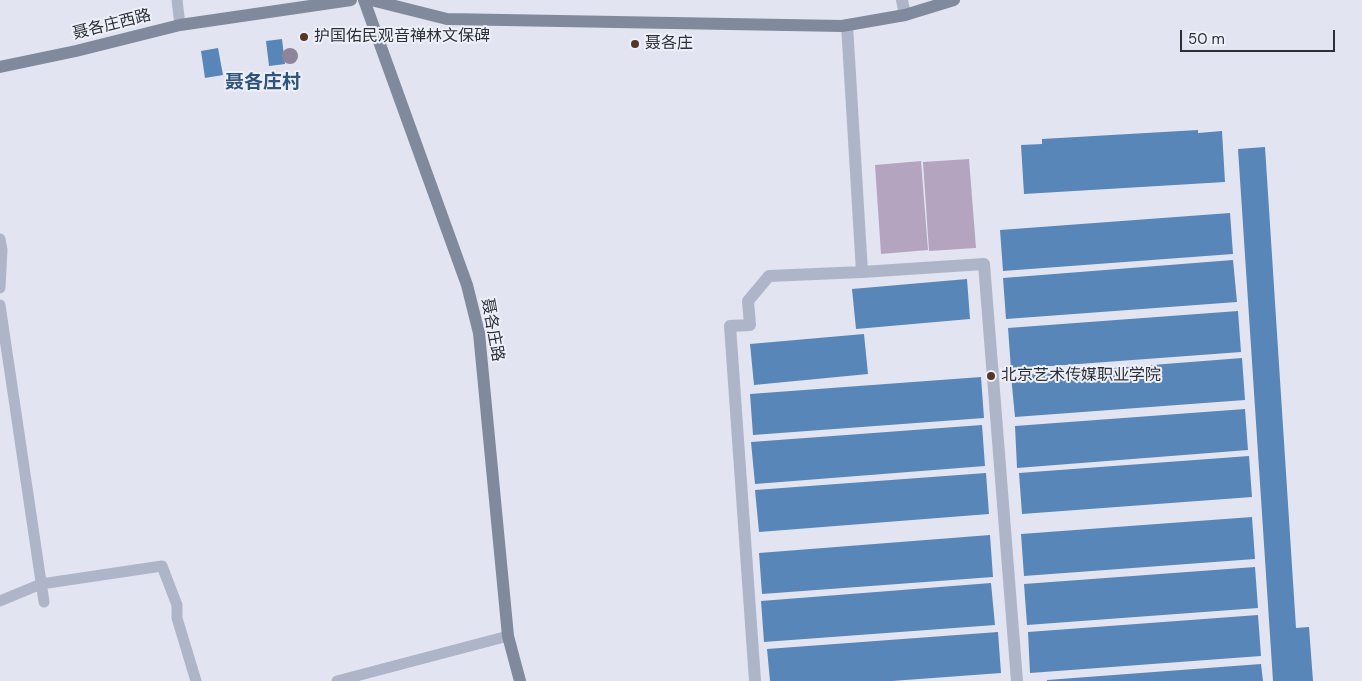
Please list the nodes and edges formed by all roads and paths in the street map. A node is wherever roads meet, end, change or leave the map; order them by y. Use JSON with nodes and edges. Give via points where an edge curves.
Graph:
{"nodes":[{"id":1,"x":177,"y":0,"type":"edge"},
{"id":2,"x":351,"y":0,"type":"edge"},
{"id":3,"x":364,"y":0,"type":"edge"},
{"id":4,"x":370,"y":0,"type":"edge"},
{"id":5,"x":902,"y":0,"type":"edge"},
{"id":6,"x":954,"y":0,"type":"edge"},
{"id":7,"x":905,"y":15,"type":"junction"},
{"id":8,"x":180,"y":26,"type":"junction"},
{"id":9,"x":847,"y":26,"type":"junction"},
{"id":10,"x":0,"y":67,"type":"edge"},
{"id":11,"x":1,"y":246,"type":"edge"},
{"id":12,"x":862,"y":272,"type":"junction"},
{"id":13,"x":0,"y":288,"type":"edge"},
{"id":14,"x":0,"y":305,"type":"edge"},
{"id":15,"x":42,"y":584,"type":"junction"},
{"id":16,"x":0,"y":601,"type":"edge"},
{"id":17,"x":44,"y":602,"type":"dead end"},
{"id":18,"x":508,"y":636,"type":"junction"},
{"id":19,"x":196,"y":681,"type":"edge"},
{"id":20,"x":337,"y":681,"type":"edge"},
{"id":21,"x":520,"y":681,"type":"edge"},
{"id":22,"x":756,"y":681,"type":"edge"},
{"id":23,"x":1017,"y":681,"type":"edge"}],
"edges":[{"from":1,"to":8,"type":"lane"},
{"from":2,"to":8,"type":"street","name":"聂各庄西路"},
{"from":3,"to":18,"type":"street","name":"聂各庄路","via":[[467,285],[479,333]]},
{"from":4,"to":9,"type":"street","via":[[447,19]]},
{"from":5,"to":7,"type":"street"},
{"from":6,"to":7,"type":"street"},
{"from":7,"to":9,"type":"street"},
{"from":8,"to":10,"type":"street","name":"聂各庄西路"},
{"from":9,"to":12,"type":"street"},
{"from":11,"to":13,"type":"lane"},
{"from":12,"to":22,"type":"street","via":[[769,276],[748,301],[750,325],[730,326]]},
{"from":12,"to":23,"type":"street","via":[[984,264]]},
{"from":14,"to":15,"type":"lane"},
{"from":15,"to":16,"type":"lane"},
{"from":15,"to":17,"type":"lane"},
{"from":15,"to":19,"type":"lane","via":[[162,566],[177,605],[177,618]]},
{"from":18,"to":20,"type":"lane"},
{"from":18,"to":21,"type":"street","name":"聂各庄路"}]}
